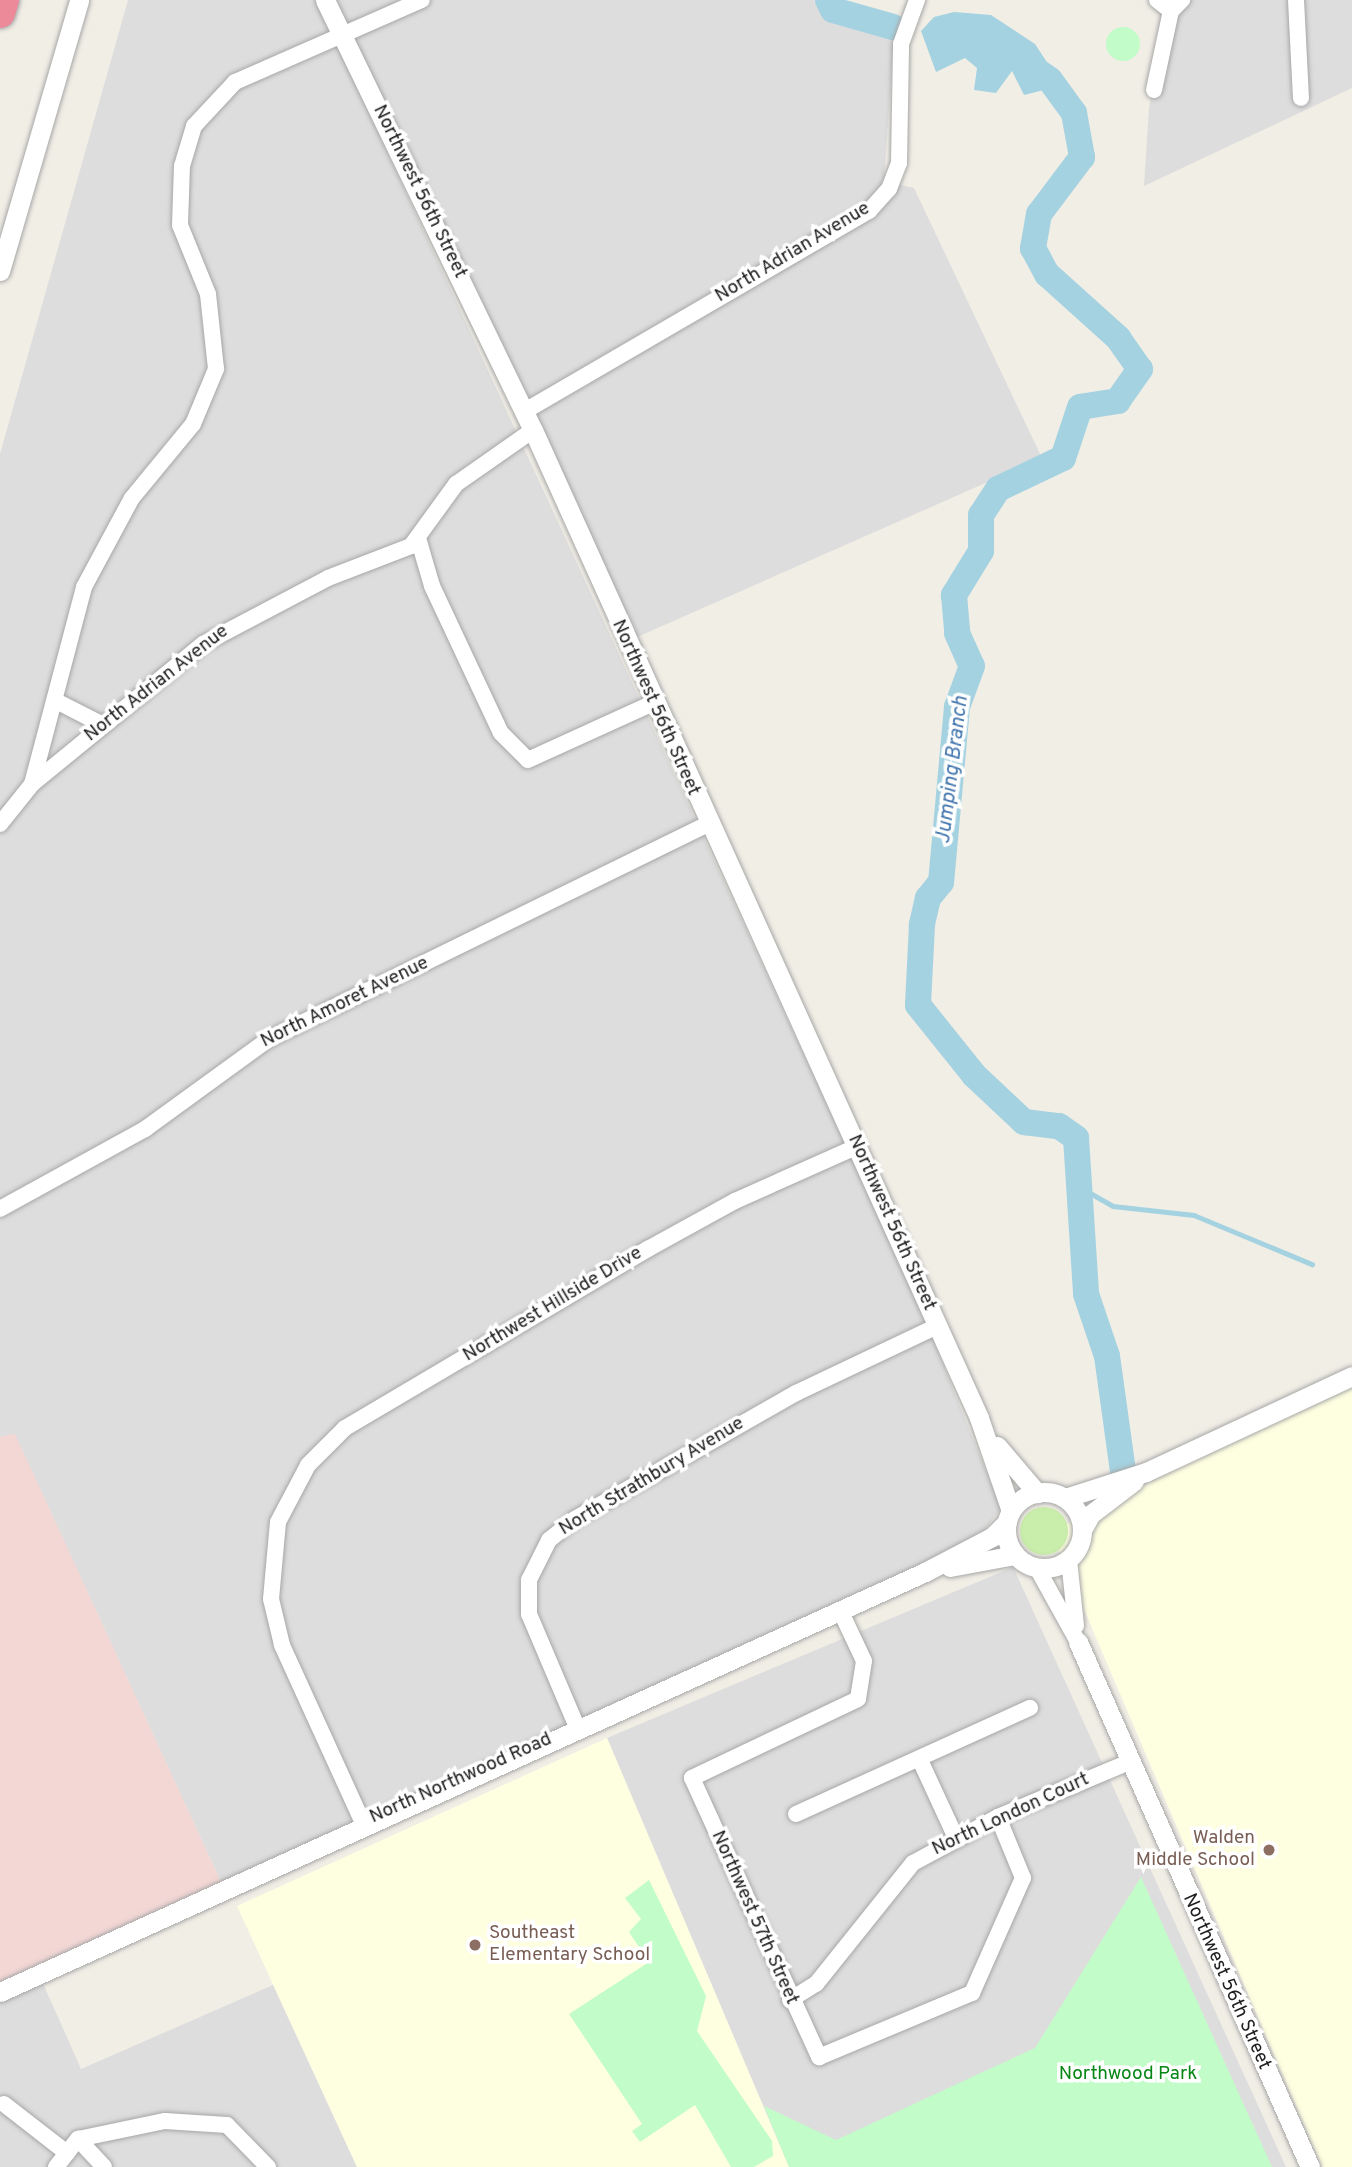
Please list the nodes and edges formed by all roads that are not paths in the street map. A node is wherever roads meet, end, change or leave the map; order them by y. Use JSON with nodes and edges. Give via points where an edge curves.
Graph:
{"nodes":[{"id":1,"x":4,"y":0,"type":"edge"},
{"id":2,"x":79,"y":0,"type":"edge"},
{"id":3,"x":326,"y":0,"type":"edge"},
{"id":4,"x":422,"y":0,"type":"edge"},
{"id":5,"x":917,"y":0,"type":"edge"},
{"id":6,"x":1157,"y":0,"type":"edge"},
{"id":7,"x":1296,"y":0,"type":"edge"},
{"id":8,"x":1177,"y":5,"type":"edge"},
{"id":9,"x":0,"y":13,"type":"edge"},
{"id":10,"x":344,"y":38,"type":"junction"},
{"id":11,"x":1154,"y":90,"type":"dead end"},
{"id":12,"x":1301,"y":99,"type":"dead end"},
{"id":13,"x":0,"y":271,"type":"edge"},
{"id":14,"x":525,"y":411,"type":"junction"},
{"id":15,"x":533,"y":430,"type":"junction"},
{"id":16,"x":418,"y":538,"type":"junction"},
{"id":17,"x":58,"y":702,"type":"junction"},
{"id":18,"x":653,"y":703,"type":"junction"},
{"id":19,"x":103,"y":725,"type":"junction"},
{"id":20,"x":32,"y":784,"type":"junction"},
{"id":21,"x":0,"y":824,"type":"edge"},
{"id":22,"x":706,"y":825,"type":"junction"},
{"id":23,"x":856,"y":1147,"type":"junction"},
{"id":24,"x":0,"y":1209,"type":"edge"},
{"id":25,"x":937,"y":1326,"type":"junction"},
{"id":26,"x":1352,"y":1376,"type":"edge"},
{"id":27,"x":979,"y":1418,"type":"junction"},
{"id":28,"x":1146,"y":1472,"type":"junction"},
{"id":29,"x":1037,"y":1493,"type":"junction"},
{"id":30,"x":1065,"y":1499,"type":"junction"},
{"id":31,"x":1009,"y":1516,"type":"junction"},
{"id":32,"x":1082,"y":1530,"type":"junction"},
{"id":33,"x":1015,"y":1555,"type":"junction"},
{"id":34,"x":1069,"y":1560,"type":"junction"},
{"id":35,"x":1037,"y":1568,"type":"junction"},
{"id":36,"x":925,"y":1572,"type":"junction"},
{"id":37,"x":840,"y":1610,"type":"junction"},
{"id":38,"x":1078,"y":1642,"type":"junction"},
{"id":39,"x":1030,"y":1708,"type":"dead end"},
{"id":40,"x":577,"y":1727,"type":"junction"},
{"id":41,"x":920,"y":1760,"type":"junction"},
{"id":42,"x":1127,"y":1763,"type":"junction"},
{"id":43,"x":796,"y":1814,"type":"dead end"},
{"id":44,"x":998,"y":1817,"type":"junction"},
{"id":45,"x":363,"y":1823,"type":"junction"},
{"id":46,"x":956,"y":1838,"type":"junction"},
{"id":47,"x":0,"y":1992,"type":"edge"},
{"id":48,"x":790,"y":2000,"type":"junction"},
{"id":49,"x":4,"y":2104,"type":"dead end"},
{"id":50,"x":78,"y":2139,"type":"junction"},
{"id":51,"x":67,"y":2152,"type":"junction"},
{"id":52,"x":56,"y":2167,"type":"edge"},
{"id":53,"x":104,"y":2167,"type":"edge"},
{"id":54,"x":268,"y":2167,"type":"edge"},
{"id":55,"x":1310,"y":2167,"type":"edge"}],
"edges":[{"from":1,"to":9,"type":"highway"},
{"from":2,"to":13,"type":"street"},
{"from":3,"to":10,"type":"street","name":"Northwest 56th Street"},
{"from":4,"to":10,"type":"street"},
{"from":5,"to":14,"type":"street","name":"North Adrian Avenue","via":[[907,15],[901,44],[899,163],[889,189],[869,211]]},
{"from":6,"to":8,"type":"street"},
{"from":7,"to":12,"type":"street"},
{"from":8,"to":11,"type":"street"},
{"from":10,"to":14,"type":"street","name":"Northwest 56th Street"},
{"from":10,"to":17,"type":"street","via":[[235,82],[194,126],[182,166],[180,225],[208,294],[216,369],[192,424],[149,473],[98,556],[70,628]]},
{"from":14,"to":15,"type":"street","name":"Northwest 56th Street"},
{"from":15,"to":16,"type":"street","name":"North Adrian Avenue","via":[[456,484]]},
{"from":15,"to":18,"type":"street","name":"Northwest 56th Street"},
{"from":16,"to":18,"type":"street","via":[[432,586],[501,733],[528,760]]},
{"from":16,"to":19,"type":"street","name":"North Adrian Avenue","via":[[402,551],[237,621]]},
{"from":17,"to":19,"type":"street"},
{"from":17,"to":20,"type":"street"},
{"from":18,"to":22,"type":"street","name":"Northwest 56th Street"},
{"from":19,"to":20,"type":"street","name":"North Adrian Avenue"},
{"from":20,"to":21,"type":"street","name":"North Adrian Avenue"},
{"from":22,"to":23,"type":"street","name":"Northwest 56th Street"},
{"from":22,"to":24,"type":"street","name":"North Amoret Avenue","via":[[269,1039],[145,1129]]},
{"from":23,"to":25,"type":"street","name":"Northwest 56th Street"},
{"from":23,"to":45,"type":"street","name":"Northwest Hillside Drive","via":[[724,1207],[345,1428],[308,1465],[284,1507],[270,1573],[276,1625]]},
{"from":25,"to":27,"type":"street","name":"Northwest 56th Street"},
{"from":25,"to":40,"type":"street","name":"North Strathbury Avenue","via":[[796,1393],[575,1519],[549,1540],[529,1580],[528,1614]]},
{"from":26,"to":28,"type":"street"},
{"from":27,"to":29,"type":"street","name":"Northwest 56th Street"},
{"from":27,"to":31,"type":"street","name":"Northwest 56th Street"},
{"from":28,"to":30,"type":"street"},
{"from":28,"to":32,"type":"street","via":[[1091,1514]]},
{"from":29,"to":30,"type":"street"},
{"from":29,"to":31,"type":"street"},
{"from":30,"to":32,"type":"street"},
{"from":31,"to":33,"type":"street"},
{"from":31,"to":36,"type":"street","name":"North Northwood Road","via":[[992,1537]]},
{"from":32,"to":34,"type":"street"},
{"from":33,"to":35,"type":"street"},
{"from":33,"to":36,"type":"street","name":"North Northwood Road"},
{"from":34,"to":35,"type":"street"},
{"from":34,"to":38,"type":"street","name":"Northwest 56th Street"},
{"from":35,"to":38,"type":"street","name":"Northwest 56th Street"},
{"from":36,"to":37,"type":"street","name":"North Northwood Road"},
{"from":37,"to":40,"type":"street","name":"North Northwood Road"},
{"from":37,"to":48,"type":"street","name":"Northwest 57th Street","via":[[864,1661],[858,1699],[692,1778]]},
{"from":38,"to":42,"type":"street","name":"Northwest 56th Street"},
{"from":39,"to":41,"type":"street"},
{"from":40,"to":45,"type":"street","name":"North Northwood Road"},
{"from":41,"to":43,"type":"street"},
{"from":41,"to":46,"type":"street"},
{"from":42,"to":44,"type":"street","name":"North London Court"},
{"from":42,"to":55,"type":"street","name":"Northwest 56th Street"},
{"from":44,"to":46,"type":"street","name":"North London Court"},
{"from":44,"to":48,"type":"street","name":"Northwest 57th Street","via":[[1023,1878],[972,1993],[819,2057]]},
{"from":45,"to":47,"type":"street","name":"North Northwood Road"},
{"from":46,"to":48,"type":"street","name":"North London Court","via":[[913,1863],[816,1984]]},
{"from":49,"to":51,"type":"street"},
{"from":50,"to":51,"type":"street"},
{"from":50,"to":53,"type":"street"},
{"from":50,"to":54,"type":"street","via":[[165,2121],[227,2125]]},
{"from":51,"to":52,"type":"street"}]}
